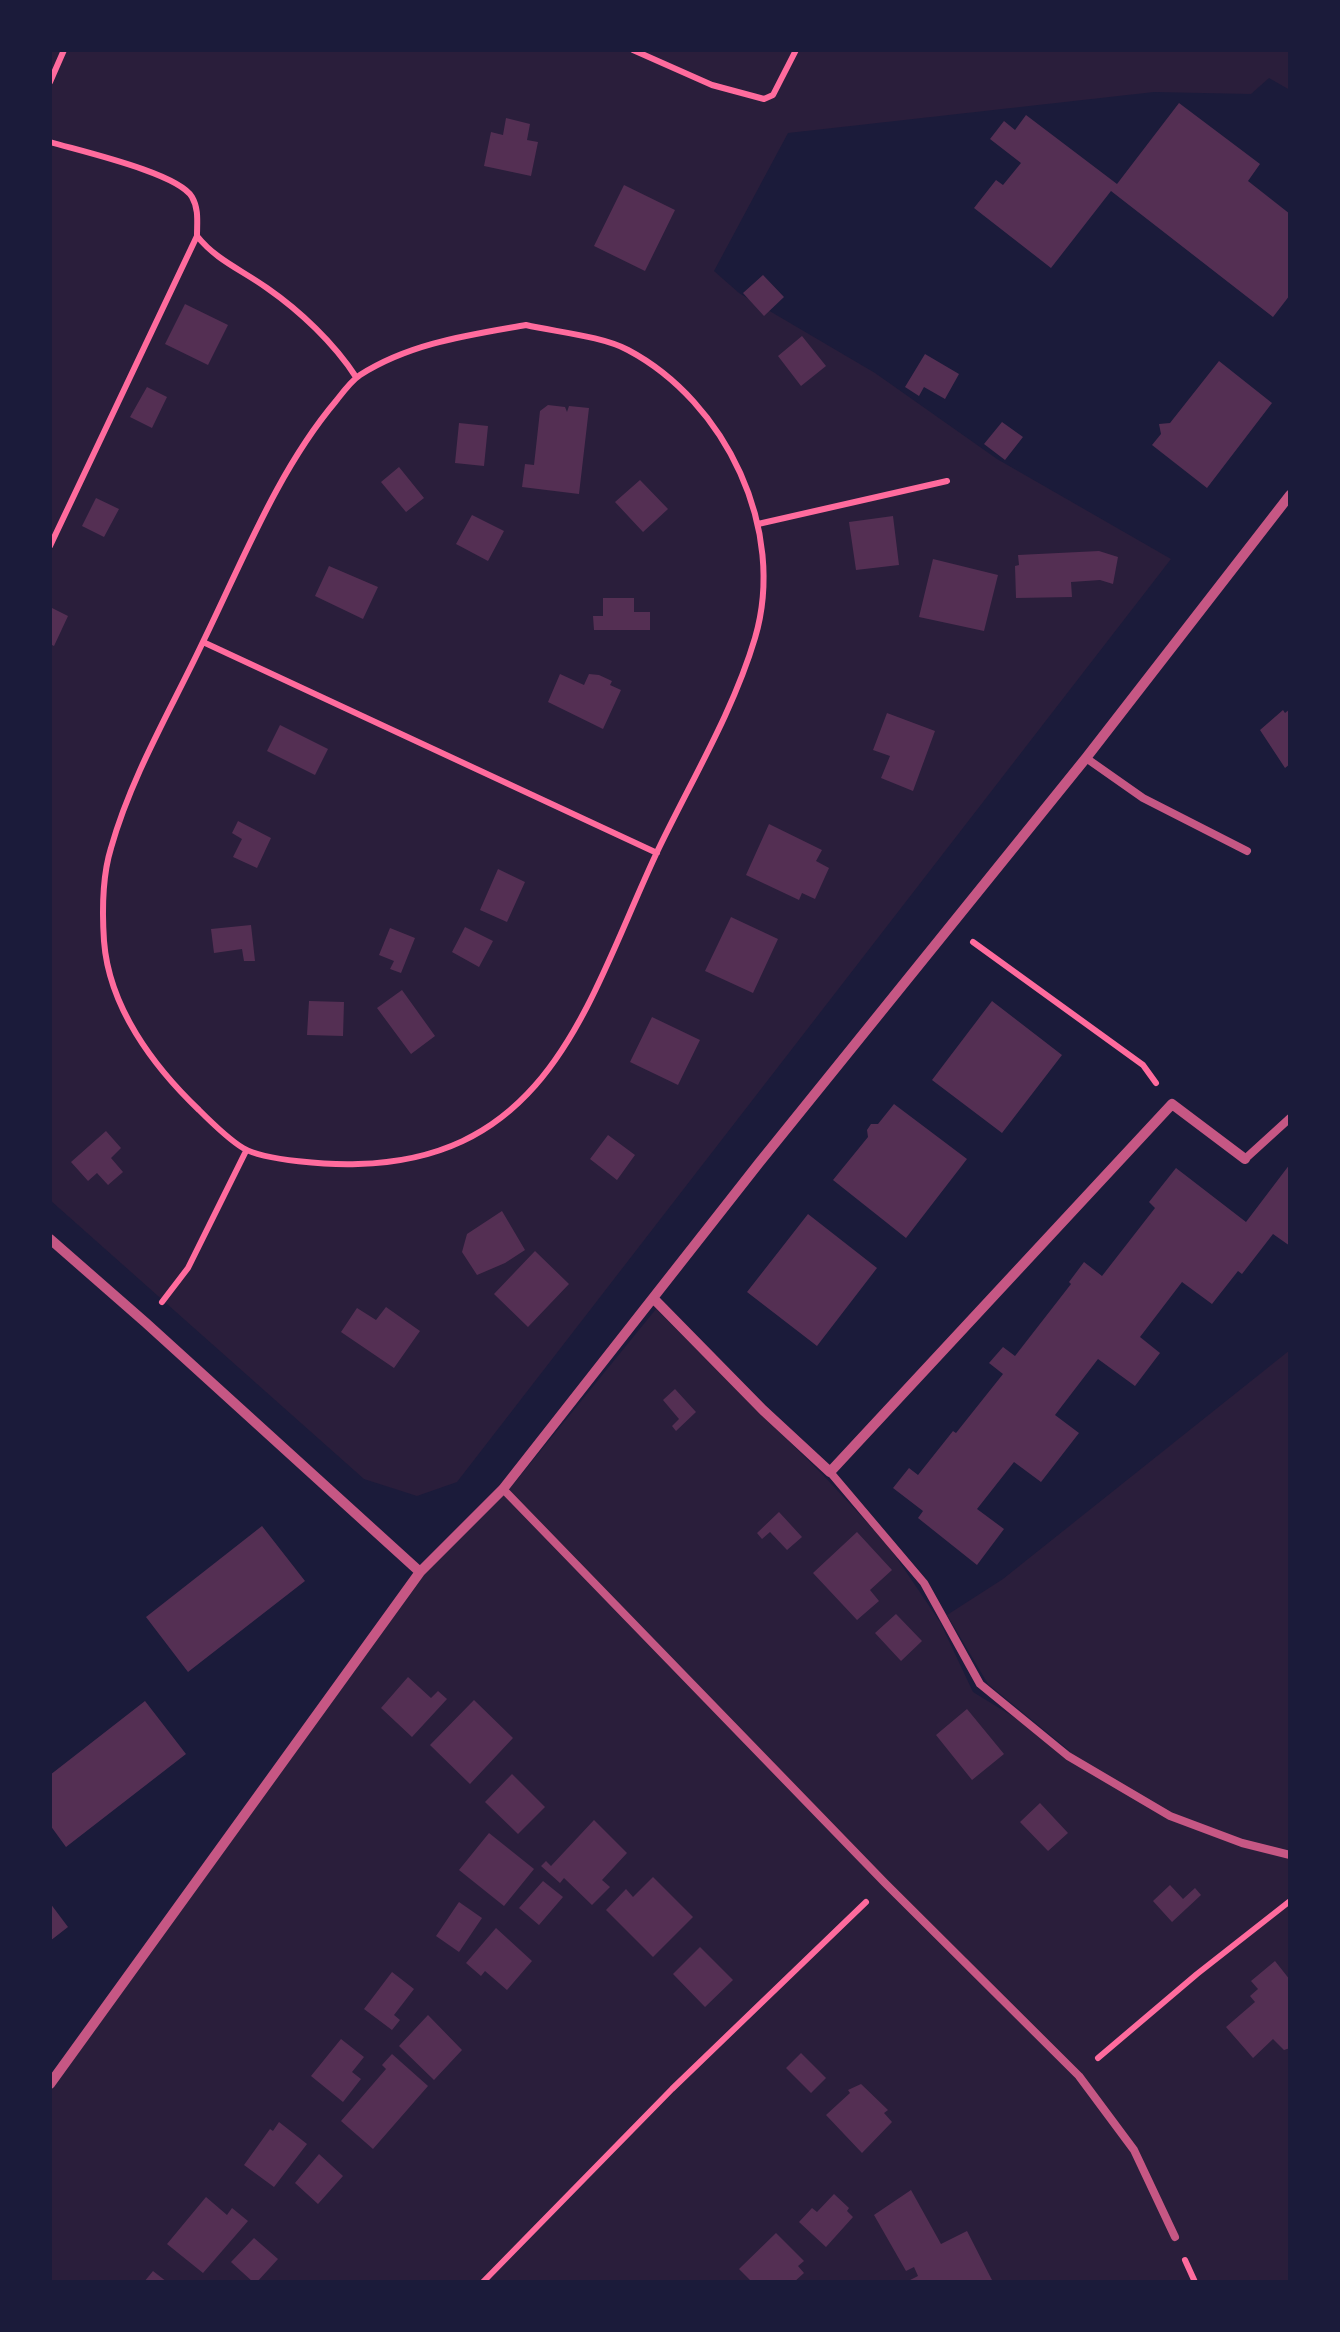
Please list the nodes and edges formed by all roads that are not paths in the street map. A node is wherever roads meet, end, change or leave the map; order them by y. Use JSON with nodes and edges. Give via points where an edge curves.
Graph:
{"nodes":[{"id":1,"x":1290,"y":495,"type":"edge"},
{"id":2,"x":1086,"y":758,"type":"junction"},
{"id":3,"x":1248,"y":851,"type":"dead end"},
{"id":4,"x":1290,"y":1118,"type":"edge"},
{"id":5,"x":1245,"y":1159,"type":"joint"},
{"id":6,"x":50,"y":1240,"type":"edge"},
{"id":7,"x":653,"y":1298,"type":"junction"},
{"id":8,"x":830,"y":1472,"type":"junction"},
{"id":9,"x":503,"y":1490,"type":"junction"},
{"id":10,"x":420,"y":1572,"type":"junction"},
{"id":11,"x":1290,"y":1855,"type":"edge"},
{"id":12,"x":50,"y":2084,"type":"edge"},
{"id":13,"x":1174,"y":2236,"type":"dead end"}],
"edges":[{"from":1,"to":2,"type":"street"},
{"from":2,"to":3,"type":"lane","via":[[1143,798]]},
{"from":2,"to":7,"type":"street"},
{"from":4,"to":5,"type":"lane"},
{"from":5,"to":8,"type":"street","via":[[1172,1104]]},
{"from":6,"to":10,"type":"street"},
{"from":7,"to":8,"type":"street"},
{"from":7,"to":9,"type":"street"},
{"from":8,"to":11,"type":"lane","via":[[924,1582],[980,1684],[1068,1756],[1170,1816]]},
{"from":9,"to":10,"type":"street"},
{"from":9,"to":13,"type":"lane","via":[[1079,2076],[1134,2150]]},
{"from":10,"to":12,"type":"street"}]}
